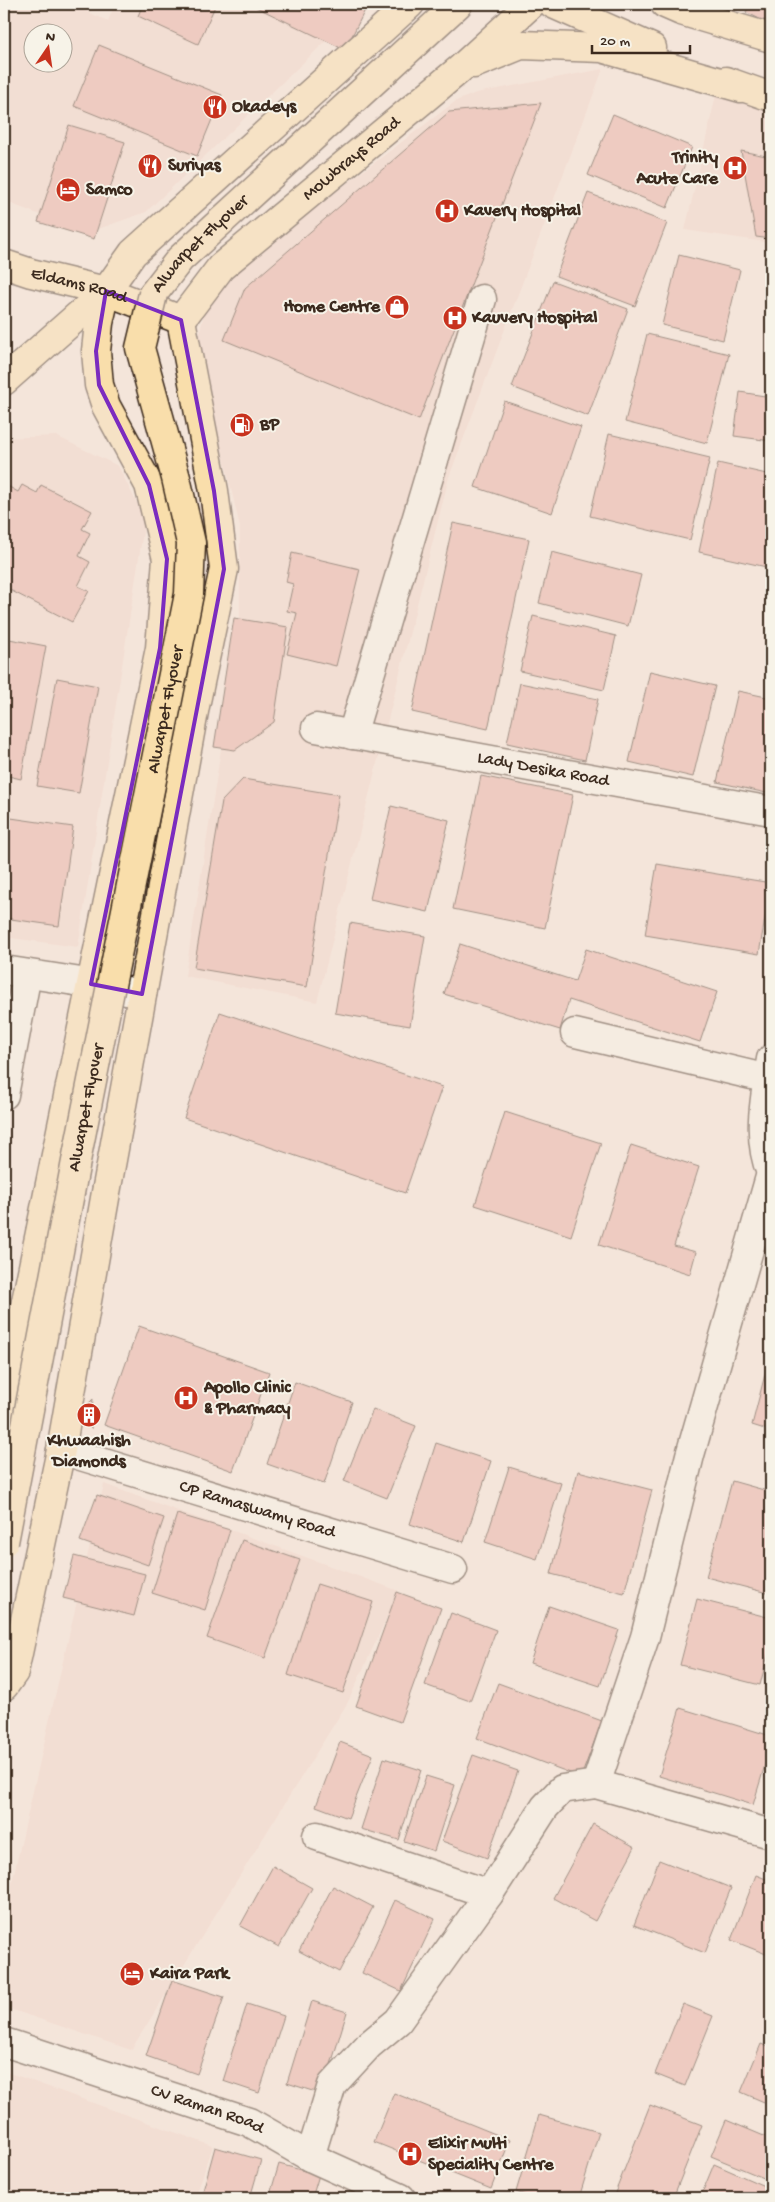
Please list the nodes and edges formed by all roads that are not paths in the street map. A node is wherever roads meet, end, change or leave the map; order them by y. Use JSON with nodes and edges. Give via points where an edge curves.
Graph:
{"nodes":[{"id":1,"x":410,"y":4,"type":"edge"},
{"id":2,"x":458,"y":4,"type":"edge"},
{"id":3,"x":531,"y":4,"type":"edge"},
{"id":4,"x":553,"y":4,"type":"edge"},
{"id":5,"x":674,"y":6,"type":"edge"},
{"id":6,"x":771,"y":38,"type":"edge"},
{"id":7,"x":460,"y":70,"type":"junction"},
{"id":8,"x":741,"y":88,"type":"junction"},
{"id":9,"x":771,"y":97,"type":"edge"},
{"id":10,"x":4,"y":264,"type":"edge"},
{"id":11,"x":106,"y":291,"type":"junction"},
{"id":12,"x":482,"y":299,"type":"dead end"},
{"id":13,"x":181,"y":320,"type":"junction"},
{"id":14,"x":4,"y":381,"type":"edge"},
{"id":15,"x":316,"y":728,"type":"dead end"},
{"id":16,"x":352,"y":735,"type":"junction"},
{"id":17,"x":771,"y":811,"type":"edge"},
{"id":18,"x":15,"y":972,"type":"edge"},
{"id":19,"x":91,"y":984,"type":"junction"},
{"id":20,"x":142,"y":994,"type":"junction"},
{"id":21,"x":575,"y":1033,"type":"dead end"},
{"id":22,"x":770,"y":1069,"type":"edge"},
{"id":23,"x":4,"y":1095,"type":"edge"},
{"id":24,"x":771,"y":1173,"type":"edge"},
{"id":25,"x":8,"y":1371,"type":"edge"},
{"id":26,"x":4,"y":1408,"type":"edge"},
{"id":27,"x":62,"y":1450,"type":"junction"},
{"id":28,"x":4,"y":1542,"type":"edge"},
{"id":29,"x":453,"y":1569,"type":"dead end"},
{"id":30,"x":4,"y":1686,"type":"edge"},
{"id":31,"x":596,"y":1784,"type":"junction"},
{"id":32,"x":771,"y":1834,"type":"edge"},
{"id":33,"x":317,"y":1836,"type":"dead end"},
{"id":34,"x":489,"y":1894,"type":"junction"},
{"id":35,"x":4,"y":2042,"type":"edge"},
{"id":36,"x":310,"y":2157,"type":"junction"},
{"id":37,"x":402,"y":2198,"type":"edge"}],
"edges":[{"from":1,"to":11,"type":"main road","via":[[133,254]]},
{"from":2,"to":28,"type":"main road","name":"Alwarpet Flyover","bridge":true,"via":[[180,259],[153,294],[140,348],[191,543],[189,594]]},
{"from":3,"to":7,"type":"main road","name":"Mowbrays Road"},
{"from":4,"to":8,"type":"main road"},
{"from":5,"to":6,"type":"main road"},
{"from":7,"to":8,"type":"main road","via":[[521,45],[602,48]]},
{"from":7,"to":13,"type":"main road","name":"Mowbrays Road","via":[[221,266]]},
{"from":8,"to":9,"type":"main road"},
{"from":10,"to":11,"type":"main road","name":"Eldams Road"},
{"from":11,"to":13,"type":"main road","name":"Eldams Road"},
{"from":11,"to":14,"type":"main road"},
{"from":11,"to":19,"type":"main road","via":[[96,351],[99,385],[106,406],[149,485],[167,559],[160,648]]},
{"from":12,"to":16,"type":"street"},
{"from":13,"to":20,"type":"main road","via":[[214,491],[224,569]]},
{"from":15,"to":16,"type":"street","name":"Lady Desika Road"},
{"from":16,"to":17,"type":"street","name":"Lady Desika Road"},
{"from":18,"to":19,"type":"street"},
{"from":18,"to":23,"type":"street"},
{"from":19,"to":20,"type":"street"},
{"from":19,"to":25,"type":"main road"},
{"from":20,"to":27,"type":"main road"},
{"from":21,"to":22,"type":"street"},
{"from":22,"to":24,"type":"street","via":[[762,1144]]},
{"from":24,"to":31,"type":"street","via":[[690,1455],[645,1637]]},
{"from":25,"to":26,"type":"main road"},
{"from":27,"to":29,"type":"street","name":"CP Ramaswamy Road"},
{"from":27,"to":30,"type":"main road","via":[[14,1672]]},
{"from":31,"to":32,"type":"street"},
{"from":31,"to":34,"type":"street","via":[[562,1789],[545,1807]]},
{"from":33,"to":34,"type":"street"},
{"from":34,"to":36,"type":"street","via":[[398,2021],[369,2045],[332,2085]]},
{"from":35,"to":36,"type":"street","name":"CV Raman Road","via":[[249,2122]]},
{"from":36,"to":37,"type":"street","name":"CV Raman Road"}]}
